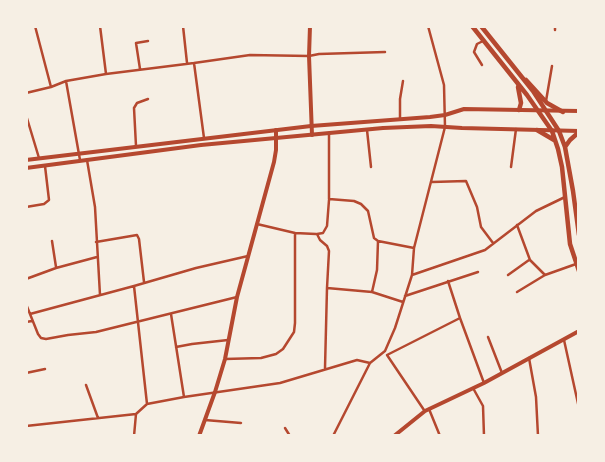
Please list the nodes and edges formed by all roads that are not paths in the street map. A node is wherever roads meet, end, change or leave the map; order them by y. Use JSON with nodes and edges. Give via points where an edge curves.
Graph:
{"nodes":[{"id":1,"x":36,"y":26,"type":"edge"},
{"id":2,"x":100,"y":26,"type":"edge"},
{"id":3,"x":182,"y":26,"type":"edge"},
{"id":4,"x":310,"y":26,"type":"edge"},
{"id":5,"x":428,"y":26,"type":"edge"},
{"id":6,"x":472,"y":26,"type":"edge"},
{"id":7,"x":481,"y":26,"type":"edge"},
{"id":8,"x":483,"y":40,"type":"junction"},
{"id":9,"x":148,"y":41,"type":"dead end"},
{"id":10,"x":386,"y":52,"type":"dead end"},
{"id":11,"x":309,"y":56,"type":"junction"},
{"id":12,"x":187,"y":63,"type":"junction"},
{"id":13,"x":194,"y":63,"type":"junction"},
{"id":14,"x":482,"y":65,"type":"dead end"},
{"id":15,"x":552,"y":66,"type":"dead end"},
{"id":16,"x":140,"y":69,"type":"junction"},
{"id":17,"x":106,"y":74,"type":"junction"},
{"id":18,"x":523,"y":78,"type":"junction"},
{"id":19,"x":66,"y":81,"type":"junction"},
{"id":20,"x":403,"y":81,"type":"dead end"},
{"id":21,"x":517,"y":83,"type":"junction"},
{"id":22,"x":51,"y":87,"type":"junction"},
{"id":23,"x":26,"y":93,"type":"edge"},
{"id":24,"x":148,"y":99,"type":"dead end"},
{"id":25,"x":546,"y":101,"type":"junction"},
{"id":26,"x":518,"y":110,"type":"junction"},
{"id":27,"x":539,"y":110,"type":"junction"},
{"id":28,"x":547,"y":111,"type":"junction"},
{"id":29,"x":579,"y":111,"type":"edge"},
{"id":30,"x":563,"y":112,"type":"junction"},
{"id":31,"x":26,"y":115,"type":"edge"},
{"id":32,"x":444,"y":115,"type":"junction"},
{"id":33,"x":400,"y":118,"type":"junction"},
{"id":34,"x":311,"y":126,"type":"junction"},
{"id":35,"x":446,"y":127,"type":"junction"},
{"id":36,"x":516,"y":129,"type":"junction"},
{"id":37,"x":276,"y":130,"type":"junction"},
{"id":38,"x":367,"y":130,"type":"junction"},
{"id":39,"x":537,"y":130,"type":"junction"},
{"id":40,"x":552,"y":131,"type":"junction"},
{"id":41,"x":559,"y":131,"type":"junction"},
{"id":42,"x":579,"y":132,"type":"edge"},
{"id":43,"x":329,"y":134,"type":"junction"},
{"id":44,"x":312,"y":135,"type":"junction"},
{"id":45,"x":204,"y":138,"type":"junction"},
{"id":46,"x":277,"y":139,"type":"junction"},
{"id":47,"x":557,"y":143,"type":"junction"},
{"id":48,"x":136,"y":146,"type":"junction"},
{"id":49,"x":565,"y":147,"type":"junction"},
{"id":50,"x":80,"y":153,"type":"junction"},
{"id":51,"x":39,"y":158,"type":"junction"},
{"id":52,"x":86,"y":159,"type":"junction"},
{"id":53,"x":26,"y":160,"type":"edge"},
{"id":54,"x":80,"y":160,"type":"junction"},
{"id":55,"x":45,"y":166,"type":"junction"},
{"id":56,"x":370,"y":167,"type":"dead end"},
{"id":57,"x":511,"y":167,"type":"dead end"},
{"id":58,"x":26,"y":168,"type":"edge"},
{"id":59,"x":432,"y":182,"type":"junction"},
{"id":60,"x":566,"y":196,"type":"junction"},
{"id":61,"x":329,"y":199,"type":"junction"},
{"id":62,"x":26,"y":208,"type":"edge"},
{"id":63,"x":257,"y":224,"type":"junction"},
{"id":64,"x":517,"y":225,"type":"junction"},
{"id":65,"x":295,"y":234,"type":"junction"},
{"id":66,"x":317,"y":234,"type":"junction"},
{"id":67,"x":579,"y":235,"type":"edge"},
{"id":68,"x":52,"y":241,"type":"dead end"},
{"id":69,"x":378,"y":241,"type":"junction"},
{"id":70,"x":96,"y":242,"type":"junction"},
{"id":71,"x":493,"y":243,"type":"junction"},
{"id":72,"x":414,"y":248,"type":"junction"},
{"id":73,"x":248,"y":256,"type":"junction"},
{"id":74,"x":97,"y":257,"type":"junction"},
{"id":75,"x":530,"y":260,"type":"junction"},
{"id":76,"x":576,"y":264,"type":"junction"},
{"id":77,"x":56,"y":268,"type":"junction"},
{"id":78,"x":579,"y":271,"type":"edge"},
{"id":79,"x":478,"y":272,"type":"dead end"},
{"id":80,"x":412,"y":275,"type":"junction"},
{"id":81,"x":508,"y":275,"type":"dead end"},
{"id":82,"x":545,"y":275,"type":"junction"},
{"id":83,"x":26,"y":279,"type":"edge"},
{"id":84,"x":144,"y":282,"type":"junction"},
{"id":85,"x":448,"y":282,"type":"junction"},
{"id":86,"x":134,"y":286,"type":"junction"},
{"id":87,"x":327,"y":288,"type":"junction"},
{"id":88,"x":372,"y":292,"type":"junction"},
{"id":89,"x":517,"y":292,"type":"dead end"},
{"id":90,"x":100,"y":295,"type":"junction"},
{"id":91,"x":405,"y":296,"type":"junction"},
{"id":92,"x":237,"y":297,"type":"junction"},
{"id":93,"x":403,"y":302,"type":"junction"},
{"id":94,"x":26,"y":304,"type":"edge"},
{"id":95,"x":30,"y":314,"type":"junction"},
{"id":96,"x":171,"y":314,"type":"junction"},
{"id":97,"x":460,"y":318,"type":"junction"},
{"id":98,"x":32,"y":320,"type":"junction"},
{"id":99,"x":138,"y":320,"type":"junction"},
{"id":100,"x":26,"y":322,"type":"edge"},
{"id":101,"x":579,"y":331,"type":"edge"},
{"id":102,"x":488,"y":337,"type":"dead end"},
{"id":103,"x":563,"y":339,"type":"junction"},
{"id":104,"x":228,"y":340,"type":"junction"},
{"id":105,"x":176,"y":347,"type":"junction"},
{"id":106,"x":386,"y":353,"type":"junction"},
{"id":107,"x":529,"y":358,"type":"junction"},
{"id":108,"x":225,"y":359,"type":"junction"},
{"id":109,"x":370,"y":363,"type":"junction"},
{"id":110,"x":44,"y":369,"type":"dead end"},
{"id":111,"x":324,"y":369,"type":"junction"},
{"id":112,"x":502,"y":372,"type":"junction"},
{"id":113,"x":26,"y":373,"type":"edge"},
{"id":114,"x":484,"y":383,"type":"junction"},
{"id":115,"x":86,"y":385,"type":"dead end"},
{"id":116,"x":473,"y":388,"type":"junction"},
{"id":117,"x":215,"y":392,"type":"junction"},
{"id":118,"x":184,"y":397,"type":"junction"},
{"id":119,"x":147,"y":404,"type":"junction"},
{"id":120,"x":579,"y":408,"type":"edge"},
{"id":121,"x":427,"y":410,"type":"junction"},
{"id":122,"x":136,"y":414,"type":"junction"},
{"id":123,"x":98,"y":418,"type":"junction"},
{"id":124,"x":205,"y":420,"type":"junction"},
{"id":125,"x":241,"y":423,"type":"dead end"},
{"id":126,"x":26,"y":426,"type":"edge"},
{"id":127,"x":285,"y":428,"type":"dead end"},
{"id":128,"x":134,"y":435,"type":"edge"},
{"id":129,"x":144,"y":436,"type":"edge"},
{"id":130,"x":199,"y":436,"type":"edge"},
{"id":131,"x":290,"y":436,"type":"edge"},
{"id":132,"x":333,"y":436,"type":"edge"},
{"id":133,"x":394,"y":436,"type":"edge"},
{"id":134,"x":440,"y":436,"type":"edge"},
{"id":135,"x":484,"y":436,"type":"edge"},
{"id":136,"x":538,"y":436,"type":"edge"}],
"edges":[{"from":1,"to":22,"type":"street"},
{"from":2,"to":17,"type":"street"},
{"from":3,"to":12,"type":"street"},
{"from":4,"to":11,"type":"main road"},
{"from":5,"to":32,"type":"street","via":[[444,85]]},
{"from":6,"to":8,"type":"main road"},
{"from":7,"to":18,"type":"main road"},
{"from":8,"to":14,"type":"street","via":[[474,52]]},
{"from":8,"to":21,"type":"main road"},
{"from":9,"to":16,"type":"street","via":[[136,43]]},
{"from":10,"to":11,"type":"street"},
{"from":11,"to":13,"type":"street","via":[[250,55]]},
{"from":11,"to":34,"type":"main road"},
{"from":12,"to":13,"type":"street"},
{"from":12,"to":16,"type":"street"},
{"from":13,"to":45,"type":"street"},
{"from":15,"to":25,"type":"street"},
{"from":16,"to":17,"type":"street"},
{"from":17,"to":19,"type":"street"},
{"from":18,"to":25,"type":"main road"},
{"from":18,"to":28,"type":"main road"},
{"from":19,"to":22,"type":"street"},
{"from":19,"to":50,"type":"street"},
{"from":20,"to":33,"type":"street"},
{"from":21,"to":26,"type":"main road","via":[[521,103]]},
{"from":21,"to":27,"type":"main road"},
{"from":22,"to":23,"type":"street"},
{"from":24,"to":48,"type":"street","via":[[137,103],[134,108]]},
{"from":25,"to":30,"type":"main road"},
{"from":26,"to":27,"type":"main road"},
{"from":26,"to":32,"type":"main road","via":[[464,109]]},
{"from":27,"to":28,"type":"main road"},
{"from":27,"to":40,"type":"main road"},
{"from":28,"to":30,"type":"main road"},
{"from":28,"to":41,"type":"main road"},
{"from":29,"to":30,"type":"main road"},
{"from":31,"to":51,"type":"street"},
{"from":32,"to":33,"type":"main road"},
{"from":32,"to":35,"type":"street"},
{"from":33,"to":34,"type":"main road"},
{"from":34,"to":37,"type":"main road"},
{"from":34,"to":44,"type":"main road"},
{"from":35,"to":36,"type":"main road"},
{"from":35,"to":38,"type":"main road"},
{"from":35,"to":59,"type":"street"},
{"from":36,"to":39,"type":"main road"},
{"from":36,"to":57,"type":"street"},
{"from":37,"to":45,"type":"main road"},
{"from":37,"to":46,"type":"main road"},
{"from":38,"to":43,"type":"main road"},
{"from":38,"to":56,"type":"street"},
{"from":39,"to":40,"type":"main road"},
{"from":39,"to":47,"type":"main road"},
{"from":40,"to":41,"type":"main road"},
{"from":40,"to":47,"type":"main road"},
{"from":41,"to":42,"type":"main road"},
{"from":41,"to":49,"type":"main road"},
{"from":42,"to":49,"type":"main road"},
{"from":43,"to":44,"type":"main road"},
{"from":43,"to":61,"type":"street"},
{"from":44,"to":46,"type":"main road"},
{"from":45,"to":48,"type":"main road"},
{"from":46,"to":52,"type":"main road"},
{"from":46,"to":63,"type":"main road","via":[[273,168]]},
{"from":47,"to":60,"type":"main road"},
{"from":48,"to":50,"type":"main road"},
{"from":49,"to":67,"type":"main road"},
{"from":50,"to":51,"type":"main road"},
{"from":50,"to":54,"type":"street"},
{"from":51,"to":53,"type":"main road"},
{"from":52,"to":54,"type":"main road"},
{"from":52,"to":70,"type":"street","via":[[95,207]]},
{"from":54,"to":55,"type":"main road"},
{"from":55,"to":58,"type":"main road"},
{"from":55,"to":62,"type":"street","via":[[49,200]]},
{"from":59,"to":71,"type":"street","via":[[466,181],[481,227]]},
{"from":59,"to":72,"type":"street"},
{"from":60,"to":64,"type":"street"},
{"from":60,"to":76,"type":"main road","via":[[570,244]]},
{"from":61,"to":66,"type":"street","via":[[327,226]]},
{"from":61,"to":69,"type":"street","via":[[354,201],[366,207],[374,238]]},
{"from":63,"to":65,"type":"street"},
{"from":63,"to":73,"type":"main road"},
{"from":64,"to":71,"type":"street"},
{"from":64,"to":75,"type":"street"},
{"from":65,"to":66,"type":"street"},
{"from":65,"to":108,"type":"street","via":[[295,323],[288,343],[276,354]]},
{"from":66,"to":87,"type":"street","via":[[329,251]]},
{"from":68,"to":77,"type":"street"},
{"from":69,"to":72,"type":"street"},
{"from":69,"to":88,"type":"street"},
{"from":70,"to":74,"type":"street"},
{"from":70,"to":84,"type":"street","via":[[137,235]]},
{"from":71,"to":80,"type":"street","via":[[484,250]]},
{"from":72,"to":80,"type":"street"},
{"from":73,"to":84,"type":"street"},
{"from":73,"to":92,"type":"main road"},
{"from":74,"to":77,"type":"street"},
{"from":74,"to":90,"type":"street"},
{"from":75,"to":81,"type":"street"},
{"from":75,"to":82,"type":"street"},
{"from":76,"to":78,"type":"main road"},
{"from":76,"to":82,"type":"street"},
{"from":77,"to":83,"type":"street"},
{"from":79,"to":85,"type":"street"},
{"from":80,"to":91,"type":"street"},
{"from":82,"to":89,"type":"street"},
{"from":84,"to":86,"type":"street"},
{"from":85,"to":91,"type":"street"},
{"from":85,"to":97,"type":"street"},
{"from":86,"to":90,"type":"street"},
{"from":86,"to":99,"type":"street"},
{"from":87,"to":88,"type":"street"},
{"from":87,"to":111,"type":"street"},
{"from":88,"to":93,"type":"street"},
{"from":90,"to":95,"type":"street"},
{"from":91,"to":93,"type":"street"},
{"from":92,"to":96,"type":"street"},
{"from":92,"to":104,"type":"main road"},
{"from":93,"to":106,"type":"street"},
{"from":94,"to":95,"type":"street"},
{"from":95,"to":98,"type":"street"},
{"from":96,"to":99,"type":"street"},
{"from":96,"to":105,"type":"street"},
{"from":97,"to":106,"type":"street"},
{"from":97,"to":114,"type":"street"},
{"from":98,"to":99,"type":"street","via":[[38,334],[46,339],[96,332]]},
{"from":98,"to":100,"type":"street"},
{"from":99,"to":119,"type":"street"},
{"from":101,"to":103,"type":"main road"},
{"from":102,"to":112,"type":"street"},
{"from":103,"to":107,"type":"main road"},
{"from":103,"to":120,"type":"street"},
{"from":104,"to":105,"type":"street"},
{"from":104,"to":108,"type":"main road"},
{"from":105,"to":118,"type":"street"},
{"from":106,"to":109,"type":"street"},
{"from":106,"to":121,"type":"street"},
{"from":107,"to":112,"type":"main road"},
{"from":107,"to":136,"type":"street"},
{"from":108,"to":117,"type":"main road"},
{"from":109,"to":111,"type":"street","via":[[357,360]]},
{"from":109,"to":132,"type":"street"},
{"from":110,"to":113,"type":"street"},
{"from":111,"to":117,"type":"street","via":[[280,383]]},
{"from":112,"to":114,"type":"main road"},
{"from":114,"to":116,"type":"main road"},
{"from":115,"to":123,"type":"street"},
{"from":116,"to":121,"type":"main road"},
{"from":116,"to":135,"type":"street","via":[[483,406]]},
{"from":117,"to":118,"type":"street"},
{"from":117,"to":124,"type":"main road"},
{"from":118,"to":119,"type":"street"},
{"from":119,"to":122,"type":"street"},
{"from":121,"to":133,"type":"main road"},
{"from":121,"to":134,"type":"street"},
{"from":122,"to":123,"type":"street"},
{"from":122,"to":128,"type":"street"},
{"from":123,"to":126,"type":"street"},
{"from":124,"to":125,"type":"street"},
{"from":124,"to":130,"type":"main road"},
{"from":127,"to":131,"type":"street"},
{"from":128,"to":129,"type":"street"}]}
